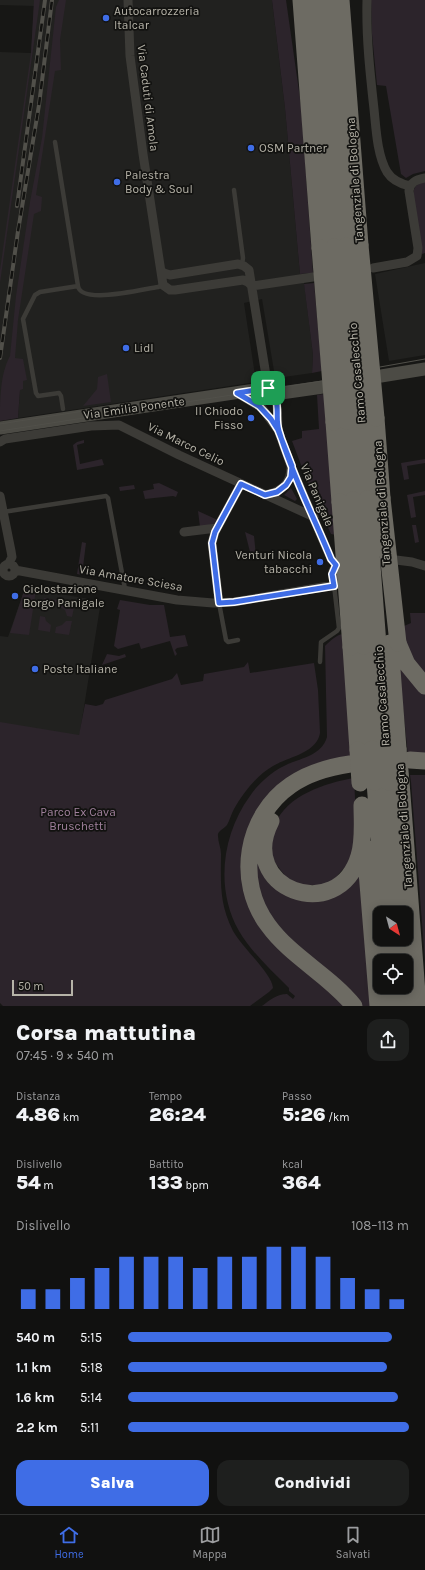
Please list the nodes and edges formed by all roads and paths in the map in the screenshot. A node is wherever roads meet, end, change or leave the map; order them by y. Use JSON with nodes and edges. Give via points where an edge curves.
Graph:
{"nodes":[{"id":1,"x":128,"y":0,"type":"edge"},
{"id":2,"x":292,"y":0,"type":"edge"},
{"id":3,"x":301,"y":0,"type":"edge"},
{"id":4,"x":315,"y":0,"type":"edge"},
{"id":5,"x":328,"y":0,"type":"edge"},
{"id":6,"x":341,"y":0,"type":"edge"},
{"id":7,"x":350,"y":0,"type":"edge"},
{"id":8,"x":367,"y":0,"type":"edge"},
{"id":9,"x":352,"y":129,"type":"junction"},
{"id":10,"x":312,"y":136,"type":"junction"},
{"id":11,"x":55,"y":142,"type":"dead end"},
{"id":12,"x":425,"y":178,"type":"edge"},
{"id":13,"x":410,"y":186,"type":"junction"},
{"id":14,"x":234,"y":190,"type":"dead end"},
{"id":15,"x":340,"y":247,"type":"junction"},
{"id":16,"x":421,"y":258,"type":"edge"},
{"id":17,"x":242,"y":265,"type":"junction"},
{"id":18,"x":373,"y":268,"type":"dead end"},
{"id":19,"x":160,"y":270,"type":"junction"},
{"id":20,"x":170,"y":275,"type":"junction"},
{"id":21,"x":313,"y":277,"type":"dead end"},
{"id":22,"x":163,"y":285,"type":"junction"},
{"id":23,"x":78,"y":286,"type":"junction"},
{"id":24,"x":252,"y":286,"type":"junction"},
{"id":25,"x":425,"y":369,"type":"edge"},
{"id":26,"x":381,"y":376,"type":"dead end"},
{"id":27,"x":323,"y":387,"type":"dead end"},
{"id":28,"x":268,"y":388,"type":"junction"},
{"id":29,"x":237,"y":393,"type":"junction"},
{"id":30,"x":281,"y":398,"type":"junction"},
{"id":31,"x":63,"y":410,"type":"dead end"},
{"id":32,"x":0,"y":428,"type":"edge"},
{"id":33,"x":278,"y":430,"type":"junction"},
{"id":34,"x":0,"y":442,"type":"edge"},
{"id":35,"x":292,"y":466,"type":"junction"},
{"id":36,"x":241,"y":484,"type":"junction"},
{"id":37,"x":265,"y":495,"type":"junction"},
{"id":38,"x":0,"y":496,"type":"edge"},
{"id":39,"x":3,"y":512,"type":"junction"},
{"id":40,"x":314,"y":517,"type":"junction"},
{"id":41,"x":217,"y":528,"type":"junction"},
{"id":42,"x":184,"y":532,"type":"dead end"},
{"id":43,"x":396,"y":560,"type":"dead end"},
{"id":44,"x":425,"y":566,"type":"edge"},
{"id":45,"x":334,"y":586,"type":"junction"},
{"id":46,"x":125,"y":589,"type":"junction"},
{"id":47,"x":219,"y":603,"type":"junction"},
{"id":48,"x":238,"y":640,"type":"dead end"},
{"id":49,"x":376,"y":645,"type":"junction"},
{"id":50,"x":320,"y":662,"type":"dead end"},
{"id":51,"x":425,"y":686,"type":"edge"},
{"id":52,"x":374,"y":766,"type":"junction"},
{"id":53,"x":362,"y":805,"type":"junction"},
{"id":54,"x":384,"y":906,"type":"edge"},
{"id":55,"x":397,"y":906,"type":"edge"},
{"id":56,"x":391,"y":994,"type":"edge"},
{"id":57,"x":404,"y":994,"type":"edge"},
{"id":58,"x":354,"y":1006,"type":"edge"},
{"id":59,"x":378,"y":1006,"type":"edge"},
{"id":60,"x":392,"y":1006,"type":"edge"},
{"id":61,"x":405,"y":1006,"type":"edge"},
{"id":62,"x":418,"y":1006,"type":"edge"}],
"edges":[{"from":1,"to":19,"type":"street","name":"Via Caduti di Amola","via":[[131,63]]},
{"from":2,"to":10,"type":"highway"},
{"from":3,"to":10,"type":"highway","name":"Tangenziale di Bologna"},
{"from":4,"to":15,"type":"highway","name":"Ramo Casalecchio"},
{"from":5,"to":15,"type":"highway","name":"Ramo Casalecchio"},
{"from":6,"to":9,"type":"highway","name":"Tangenziale di Bologna"},
{"from":7,"to":9,"type":"highway"},
{"from":8,"to":13,"type":"street","via":[[369,66],[377,135],[388,173],[399,182]]},
{"from":9,"to":15,"type":"highway","name":"Tangenziale di Bologna"},
{"from":10,"to":15,"type":"highway","name":"Tangenziale di Bologna"},
{"from":11,"to":23,"type":"lane"},
{"from":12,"to":13,"type":"street"},
{"from":13,"to":16,"type":"street","via":[[409,195]]},
{"from":14,"to":17,"type":"lane"},
{"from":15,"to":49,"type":"highway","name":"Tangenziale di Bologna","bridge":true},
{"from":15,"to":49,"type":"highway","name":"Ramo Casalecchio","bridge":true,"via":[[361,420]]},
{"from":15,"to":49,"type":"highway","name":"Tangenziale di Bologna","bridge":true,"via":[[382,498]]},
{"from":16,"to":18,"type":"street"},
{"from":17,"to":20,"type":"street"},
{"from":17,"to":24,"type":"street","via":[[249,270]]},
{"from":19,"to":20,"type":"street"},
{"from":19,"to":22,"type":"street","name":"Via Caduti di Amola"},
{"from":20,"to":22,"type":"lane"},
{"from":21,"to":24,"type":"street"},
{"from":22,"to":23,"type":"lane","via":[[96,296],[80,293]]},
{"from":22,"to":24,"type":"street","via":[[175,290],[243,280]]},
{"from":23,"to":31,"type":"lane","via":[[35,294],[23,319],[37,395],[59,393]]},
{"from":24,"to":28,"type":"street"},
{"from":25,"to":26,"type":"main road"},
{"from":27,"to":30,"type":"main road"},
{"from":28,"to":29,"type":"main road","name":"Via Emilia Ponente"},
{"from":28,"to":30,"type":"main road","via":[[278,392]]},
{"from":29,"to":32,"type":"main road","name":"Via Emilia Ponente"},
{"from":29,"to":33,"type":"street","name":"Via Panigale","via":[[262,408]]},
{"from":30,"to":33,"type":"street","name":"Via Panigale"},
{"from":33,"to":35,"type":"street","name":"Via Panigale"},
{"from":34,"to":36,"type":"street","name":"Via Marco Celio","via":[[66,428],[119,425]]},
{"from":35,"to":37,"type":"street","via":[[291,477],[286,485],[277,492]]},
{"from":35,"to":40,"type":"street","name":"Via Panigale"},
{"from":36,"to":37,"type":"street","name":"Via Marco Celio"},
{"from":36,"to":41,"type":"street"},
{"from":37,"to":40,"type":"street","name":"Via Marco Celio"},
{"from":38,"to":39,"type":"street"},
{"from":39,"to":46,"type":"street","name":"Via Amatore Sciesa","via":[[12,567]]},
{"from":39,"to":46,"type":"lane","via":[[106,496]]},
{"from":40,"to":45,"type":"street","name":"Via Panigale","via":[[331,559],[337,566],[332,574]]},
{"from":41,"to":42,"type":"street"},
{"from":41,"to":47,"type":"street","via":[[212,549]]},
{"from":43,"to":44,"type":"street"},
{"from":45,"to":47,"type":"street","name":"Via Amatore Sciesa"},
{"from":45,"to":50,"type":"lane","via":[[339,628],[321,642]]},
{"from":46,"to":47,"type":"street","name":"Via Amatore Sciesa","via":[[178,600]]},
{"from":47,"to":48,"type":"lane","via":[[226,640]]},
{"from":49,"to":51,"type":"highway","via":[[407,664]]},
{"from":49,"to":52,"type":"highway","name":"Tangenziale di Bologna"},
{"from":49,"to":52,"type":"highway","name":"Ramo Casalecchio"},
{"from":52,"to":53,"type":"highway","name":"Tangenziale di Bologna"},
{"from":52,"to":53,"type":"highway","via":[[319,780],[306,786],[287,799],[274,814],[266,831],[264,848],[267,863],[277,881],[297,892],[307,894],[323,893],[338,887],[354,869],[360,855]]},
{"from":52,"to":54,"type":"highway","name":"Ramo Casalecchio"},
{"from":52,"to":55,"type":"highway","name":"Ramo Casalecchio"},
{"from":52,"to":58,"type":"highway","via":[[324,770],[307,776],[282,792],[258,823],[248,858],[252,894],[267,924],[283,943],[333,984]]},
{"from":52,"to":62,"type":"highway","name":"Tangenziale di Bologna"},
{"from":53,"to":59,"type":"highway","name":"Tangenziale di Bologna"},
{"from":56,"to":60,"type":"highway"},
{"from":57,"to":61,"type":"highway"}]}
